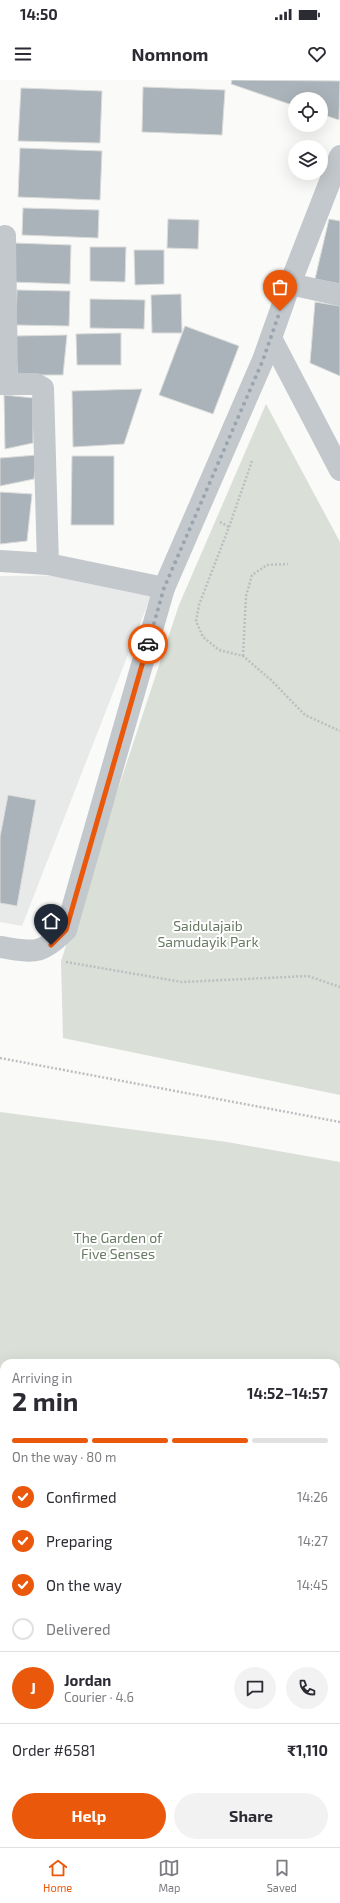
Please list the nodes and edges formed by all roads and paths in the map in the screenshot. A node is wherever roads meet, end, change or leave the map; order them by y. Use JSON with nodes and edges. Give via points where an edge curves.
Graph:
{"nodes":[{"id":1,"x":340,"y":156,"type":"edge"},
{"id":2,"x":5,"y":236,"type":"dead end"},
{"id":3,"x":290,"y":284,"type":"junction"},
{"id":4,"x":340,"y":295,"type":"edge"},
{"id":5,"x":271,"y":338,"type":"junction"},
{"id":6,"x":4,"y":384,"type":"edge"},
{"id":7,"x":252,"y":461,"type":"dead end"},
{"id":8,"x":340,"y":470,"type":"edge"},
{"id":9,"x":216,"y":519,"type":"dead end"},
{"id":10,"x":229,"y":527,"type":"junction"},
{"id":11,"x":0,"y":561,"type":"edge"},
{"id":12,"x":48,"y":564,"type":"junction"},
{"id":13,"x":288,"y":564,"type":"dead end"},
{"id":14,"x":164,"y":588,"type":"junction"},
{"id":15,"x":243,"y":656,"type":"junction"},
{"id":16,"x":340,"y":731,"type":"edge"},
{"id":17,"x":0,"y":947,"type":"edge"},
{"id":18,"x":31,"y":952,"type":"junction"},
{"id":19,"x":340,"y":987,"type":"edge"},
{"id":20,"x":0,"y":1058,"type":"edge"},
{"id":21,"x":340,"y":1122,"type":"edge"}],
"edges":[{"from":1,"to":3,"type":"street"},
{"from":2,"to":6,"type":"street"},
{"from":3,"to":4,"type":"street"},
{"from":3,"to":5,"type":"street"},
{"from":5,"to":8,"type":"street"},
{"from":5,"to":14,"type":"street"},
{"from":6,"to":12,"type":"street","via":[[36,384],[42,388]]},
{"from":7,"to":10,"type":"path"},
{"from":9,"to":10,"type":"path"},
{"from":10,"to":15,"type":"path","via":[[198,605],[196,621],[203,637],[219,650]]},
{"from":11,"to":12,"type":"street"},
{"from":12,"to":14,"type":"street"},
{"from":13,"to":15,"type":"path","via":[[267,565],[252,575],[246,596]]},
{"from":14,"to":18,"type":"street","via":[[66,930],[51,945]]},
{"from":15,"to":16,"type":"path","via":[[305,715]]},
{"from":17,"to":18,"type":"street"},
{"from":18,"to":19,"type":"path","via":[[61,961],[182,982],[308,976]]},
{"from":20,"to":21,"type":"path"}]}
